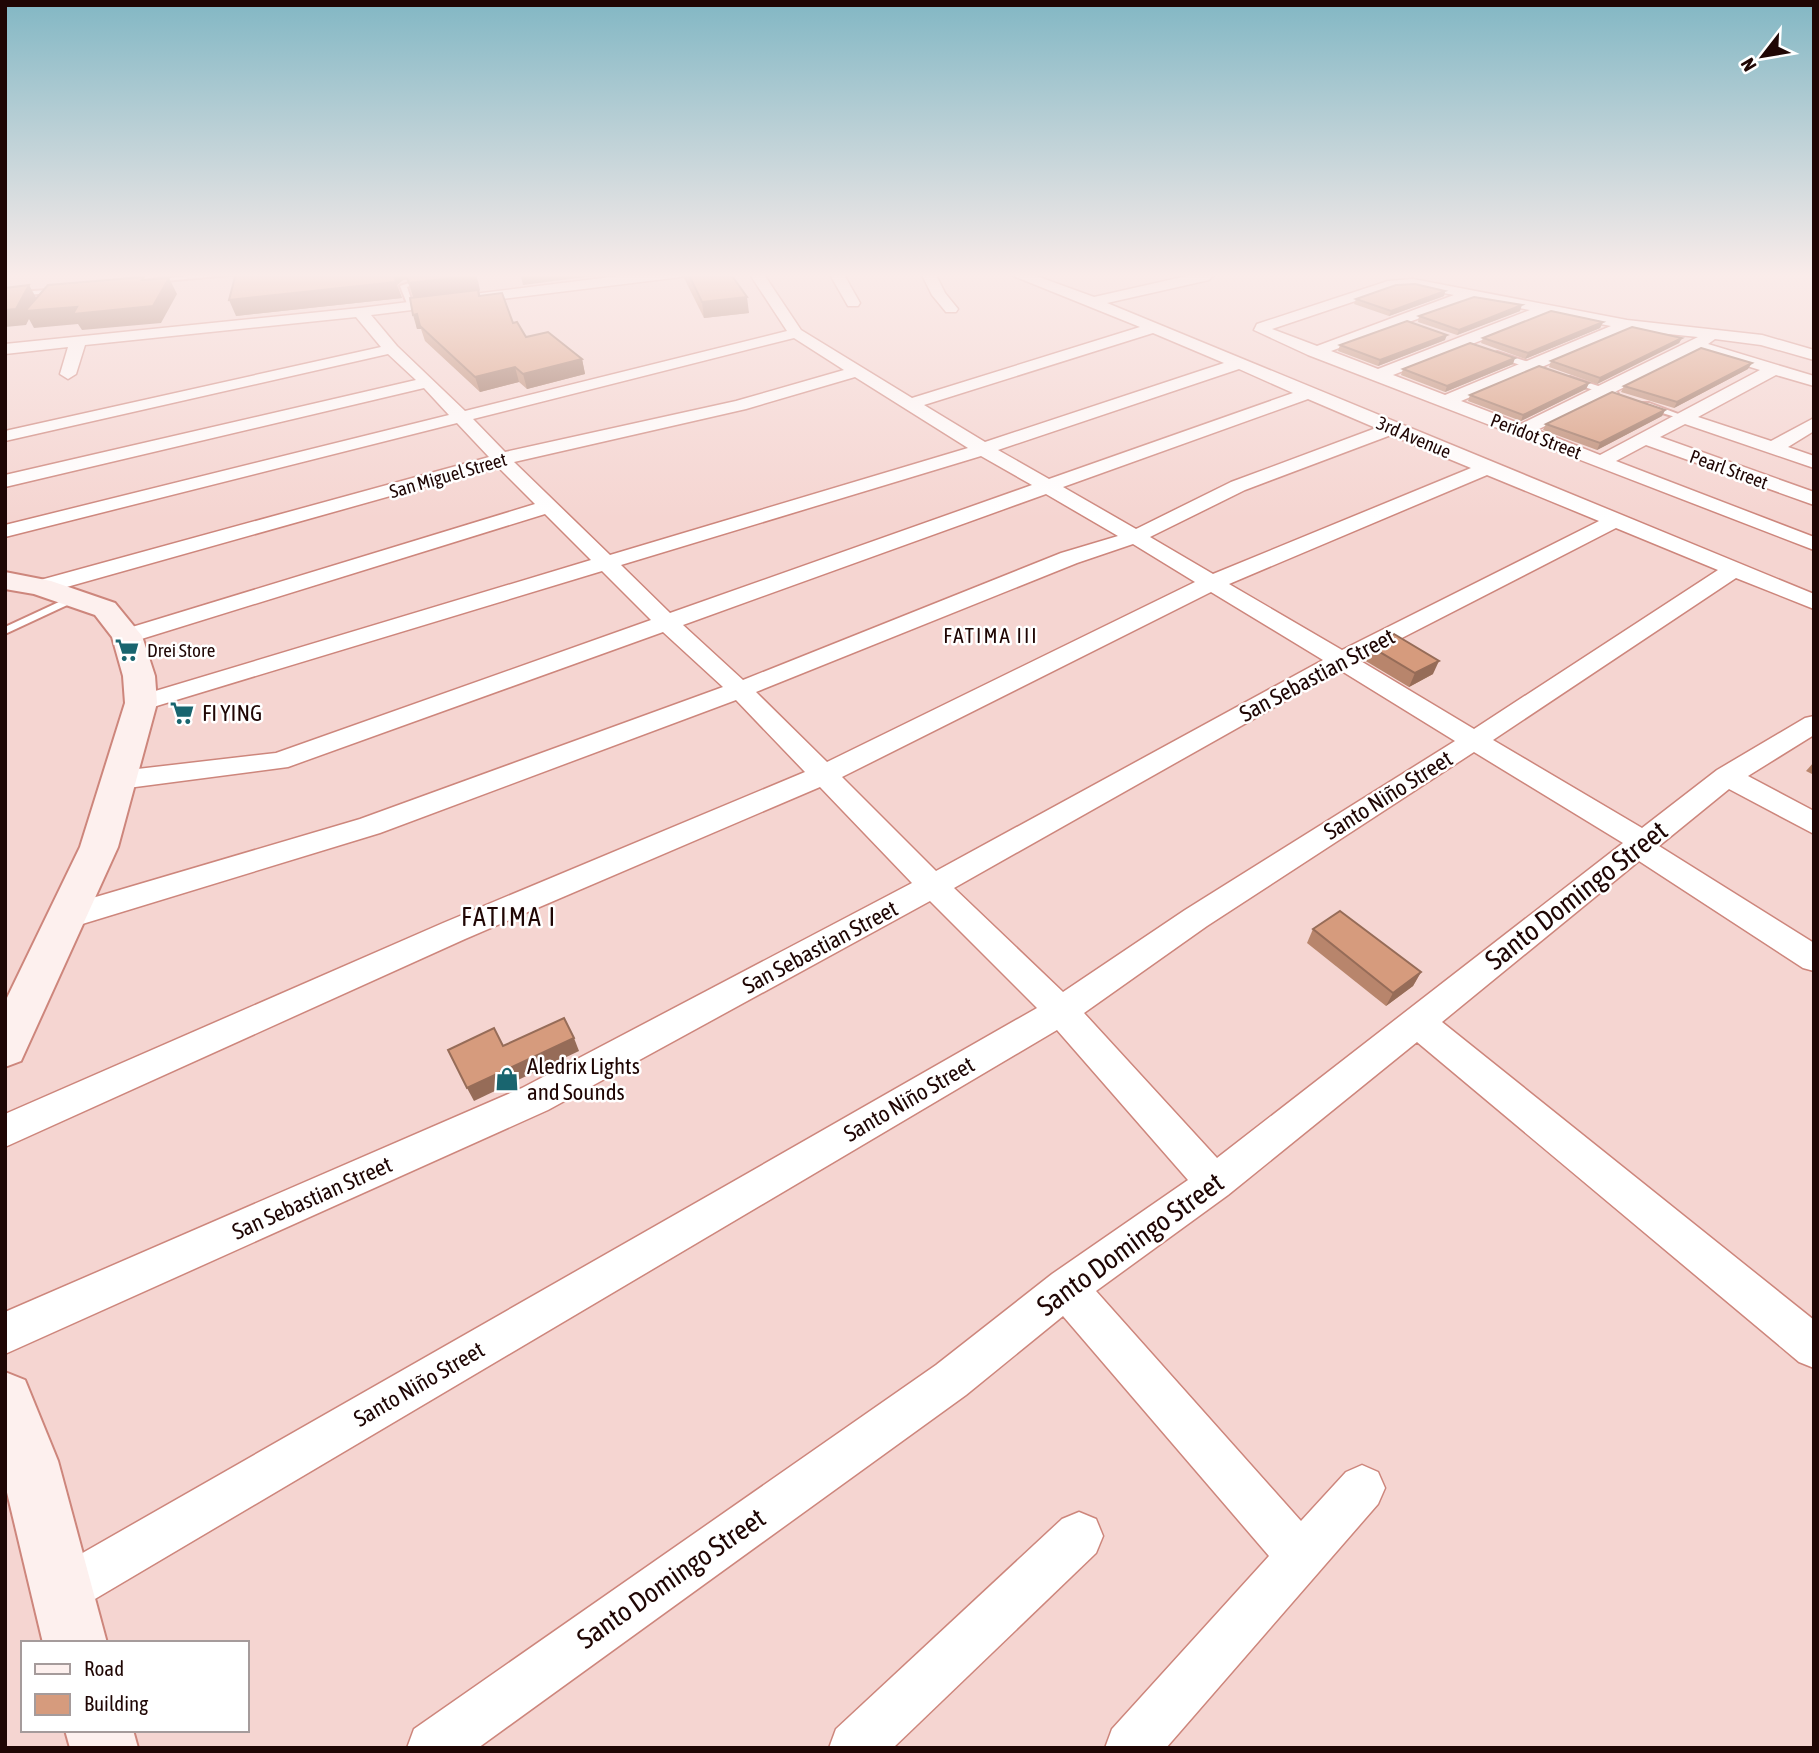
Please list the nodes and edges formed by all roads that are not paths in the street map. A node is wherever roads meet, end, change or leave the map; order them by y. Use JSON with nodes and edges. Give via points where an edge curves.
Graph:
{"nodes":[{"id":1,"x":74,"y":355,"type":"edge"},
{"id":2,"x":365,"y":355,"type":"edge"},
{"id":3,"x":398,"y":355,"type":"edge"},
{"id":4,"x":705,"y":355,"type":"edge"},
{"id":5,"x":831,"y":355,"type":"edge"},
{"id":6,"x":1068,"y":355,"type":"edge"},
{"id":7,"x":1217,"y":355,"type":"edge"},
{"id":8,"x":1321,"y":355,"type":"edge"},
{"id":9,"x":1431,"y":355,"type":"edge"},
{"id":10,"x":1500,"y":355,"type":"edge"},
{"id":11,"x":1558,"y":355,"type":"edge"},
{"id":12,"x":1678,"y":355,"type":"edge"},
{"id":13,"x":1726,"y":355,"type":"edge"},
{"id":14,"x":1239,"y":364,"type":"junction"},
{"id":15,"x":1532,"y":366,"type":"junction"},
{"id":16,"x":1775,"y":369,"type":"junction"},
{"id":17,"x":857,"y":371,"type":"junction"},
{"id":18,"x":68,"y":374,"type":"dead end"},
{"id":19,"x":1377,"y":376,"type":"junction"},
{"id":20,"x":1814,"y":381,"type":"edge"},
{"id":21,"x":428,"y":382,"type":"junction"},
{"id":22,"x":1605,"y":391,"type":"junction"},
{"id":23,"x":1309,"y":393,"type":"junction"},
{"id":24,"x":1628,"y":398,"type":"edge"},
{"id":25,"x":1447,"y":401,"type":"junction"},
{"id":26,"x":1639,"y":402,"type":"edge"},
{"id":27,"x":909,"y":404,"type":"junction"},
{"id":28,"x":461,"y":418,"type":"junction"},
{"id":29,"x":1685,"y":418,"type":"junction"},
{"id":30,"x":1814,"y":423,"type":"edge"},
{"id":31,"x":1393,"y":428,"type":"junction"},
{"id":32,"x":1521,"y":430,"type":"junction"},
{"id":33,"x":5,"y":436,"type":"edge"},
{"id":34,"x":1644,"y":438,"type":"junction"},
{"id":35,"x":1773,"y":448,"type":"junction"},
{"id":36,"x":983,"y":449,"type":"junction"},
{"id":37,"x":501,"y":459,"type":"junction"},
{"id":38,"x":1600,"y":462,"type":"junction"},
{"id":39,"x":1814,"y":462,"type":"edge"},
{"id":40,"x":1487,"y":468,"type":"junction"},
{"id":41,"x":5,"y":481,"type":"edge"},
{"id":42,"x":1048,"y":486,"type":"junction"},
{"id":43,"x":1814,"y":499,"type":"edge"},
{"id":44,"x":550,"y":506,"type":"junction"},
{"id":45,"x":1614,"y":521,"type":"junction"},
{"id":46,"x":5,"y":531,"type":"edge"},
{"id":47,"x":1135,"y":537,"type":"junction"},
{"id":48,"x":1814,"y":544,"type":"edge"},
{"id":49,"x":607,"y":564,"type":"junction"},
{"id":50,"x":1734,"y":569,"type":"junction"},
{"id":51,"x":1210,"y":583,"type":"junction"},
{"id":52,"x":16,"y":584,"type":"edge"},
{"id":53,"x":74,"y":597,"type":"junction"},
{"id":54,"x":1814,"y":602,"type":"edge"},
{"id":55,"x":666,"y":622,"type":"junction"},
{"id":56,"x":5,"y":631,"type":"edge"},
{"id":57,"x":127,"y":636,"type":"junction"},
{"id":58,"x":1339,"y":661,"type":"junction"},
{"id":59,"x":740,"y":690,"type":"junction"},
{"id":60,"x":141,"y":704,"type":"junction"},
{"id":61,"x":1814,"y":724,"type":"edge"},
{"id":62,"x":1475,"y":740,"type":"junction"},
{"id":63,"x":824,"y":775,"type":"junction"},
{"id":64,"x":1727,"y":776,"type":"junction"},
{"id":65,"x":120,"y":780,"type":"junction"},
{"id":66,"x":1814,"y":824,"type":"edge"},
{"id":67,"x":1640,"y":844,"type":"junction"},
{"id":68,"x":933,"y":887,"type":"junction"},
{"id":69,"x":66,"y":917,"type":"junction"},
{"id":70,"x":1814,"y":959,"type":"edge"},
{"id":71,"x":1061,"y":1011,"type":"junction"},
{"id":72,"x":1416,"y":1021,"type":"junction"},
{"id":73,"x":5,"y":1048,"type":"edge"},
{"id":74,"x":5,"y":1132,"type":"edge"},
{"id":75,"x":1215,"y":1183,"type":"junction"},
{"id":76,"x":1066,"y":1288,"type":"junction"},
{"id":77,"x":5,"y":1333,"type":"edge"},
{"id":78,"x":1814,"y":1347,"type":"edge"},
{"id":79,"x":5,"y":1400,"type":"edge"},
{"id":80,"x":1362,"y":1488,"type":"dead end"},
{"id":81,"x":1079,"y":1536,"type":"dead end"},
{"id":82,"x":1301,"y":1556,"type":"junction"},
{"id":83,"x":68,"y":1617,"type":"edge"},
{"id":84,"x":433,"y":1748,"type":"edge"},
{"id":85,"x":855,"y":1748,"type":"edge"},
{"id":86,"x":1131,"y":1748,"type":"edge"}],
"edges":[{"from":1,"to":18,"type":"street"},
{"from":2,"to":33,"type":"street"},
{"from":3,"to":21,"type":"street"},
{"from":4,"to":28,"type":"street"},
{"from":5,"to":17,"type":"street"},
{"from":6,"to":27,"type":"street"},
{"from":7,"to":14,"type":"street","name":"3rd Avenue"},
{"from":8,"to":19,"type":"street","name":"Peridot Street"},
{"from":9,"to":19,"type":"street"},
{"from":10,"to":15,"type":"lane"},
{"from":11,"to":15,"type":"street"},
{"from":12,"to":22,"type":"street"},
{"from":13,"to":16,"type":"street"},
{"from":14,"to":23,"type":"street","name":"3rd Avenue"},
{"from":14,"to":36,"type":"street"},
{"from":15,"to":22,"type":"lane"},
{"from":15,"to":25,"type":"street"},
{"from":16,"to":20,"type":"street"},
{"from":16,"to":29,"type":"street"},
{"from":17,"to":27,"type":"street"},
{"from":17,"to":37,"type":"street","name":"San Miguel Street","via":[[740,405]]},
{"from":19,"to":25,"type":"street","name":"Peridot Street"},
{"from":21,"to":28,"type":"street"},
{"from":21,"to":41,"type":"street"},
{"from":22,"to":24,"type":"lane"},
{"from":22,"to":32,"type":"street"},
{"from":23,"to":31,"type":"street","name":"3rd Avenue"},
{"from":23,"to":42,"type":"street"},
{"from":25,"to":32,"type":"street","name":"Peridot Street"},
{"from":26,"to":29,"type":"lane"},
{"from":27,"to":36,"type":"street"},
{"from":28,"to":37,"type":"street"},
{"from":28,"to":46,"type":"street"},
{"from":29,"to":34,"type":"street"},
{"from":29,"to":35,"type":"street"},
{"from":30,"to":35,"type":"street"},
{"from":31,"to":40,"type":"street","name":"3rd Avenue"},
{"from":31,"to":47,"type":"street","via":[[1238,486]]},
{"from":32,"to":38,"type":"street","name":"Peridot Street"},
{"from":34,"to":38,"type":"street"},
{"from":34,"to":43,"type":"street","name":"Pearl Street"},
{"from":35,"to":39,"type":"street"},
{"from":36,"to":42,"type":"street"},
{"from":36,"to":49,"type":"street"},
{"from":37,"to":44,"type":"street"},
{"from":37,"to":52,"type":"street","name":"San Miguel Street"},
{"from":38,"to":48,"type":"street","name":"Peridot Street"},
{"from":40,"to":45,"type":"street","name":"3rd Avenue"},
{"from":40,"to":51,"type":"street"},
{"from":42,"to":47,"type":"street"},
{"from":42,"to":55,"type":"street"},
{"from":44,"to":49,"type":"street"},
{"from":44,"to":57,"type":"street"},
{"from":45,"to":50,"type":"street","name":"3rd Avenue"},
{"from":45,"to":58,"type":"street","name":"San Sebastian Street"},
{"from":47,"to":51,"type":"street"},
{"from":47,"to":59,"type":"street","via":[[1069,558]]},
{"from":49,"to":55,"type":"street"},
{"from":49,"to":60,"type":"street"},
{"from":50,"to":54,"type":"street","name":"3rd Avenue"},
{"from":50,"to":62,"type":"street","name":"Santo Niño Street"},
{"from":51,"to":58,"type":"street"},
{"from":51,"to":63,"type":"street"},
{"from":52,"to":53,"type":"main road"},
{"from":53,"to":56,"type":"lane"},
{"from":53,"to":57,"type":"main road","via":[[105,609]]},
{"from":55,"to":59,"type":"street"},
{"from":55,"to":65,"type":"street","via":[[279,761]]},
{"from":57,"to":60,"type":"main road","via":[[139,676]]},
{"from":58,"to":62,"type":"street"},
{"from":58,"to":68,"type":"street","name":"San Sebastian Street"},
{"from":59,"to":63,"type":"street"},
{"from":59,"to":69,"type":"street","via":[[370,825]]},
{"from":60,"to":65,"type":"main road"},
{"from":61,"to":64,"type":"street","name":"Santo Domingo Street"},
{"from":62,"to":67,"type":"street"},
{"from":62,"to":71,"type":"street","name":"Santo Niño Street","via":[[1196,918]]},
{"from":63,"to":68,"type":"street"},
{"from":63,"to":74,"type":"street","via":[[454,931]]},
{"from":64,"to":66,"type":"street"},
{"from":64,"to":67,"type":"street","name":"Santo Domingo Street"},
{"from":65,"to":69,"type":"main road","via":[[99,847]]},
{"from":67,"to":70,"type":"street"},
{"from":67,"to":72,"type":"street","name":"Santo Domingo Street"},
{"from":68,"to":71,"type":"street"},
{"from":68,"to":77,"type":"street","name":"San Sebastian Street","via":[[535,1099]]},
{"from":69,"to":73,"type":"main road"},
{"from":71,"to":75,"type":"street"},
{"from":71,"to":83,"type":"street","name":"Santo Niño Street"},
{"from":72,"to":75,"type":"street","name":"Santo Domingo Street"},
{"from":72,"to":78,"type":"street"},
{"from":75,"to":76,"type":"street","name":"Santo Domingo Street"},
{"from":76,"to":82,"type":"street"},
{"from":76,"to":84,"type":"street","name":"Santo Domingo Street","via":[[951,1380]]},
{"from":79,"to":83,"type":"main road","via":[[29,1461]]},
{"from":80,"to":82,"type":"street"},
{"from":81,"to":85,"type":"street"},
{"from":82,"to":86,"type":"street"}]}
